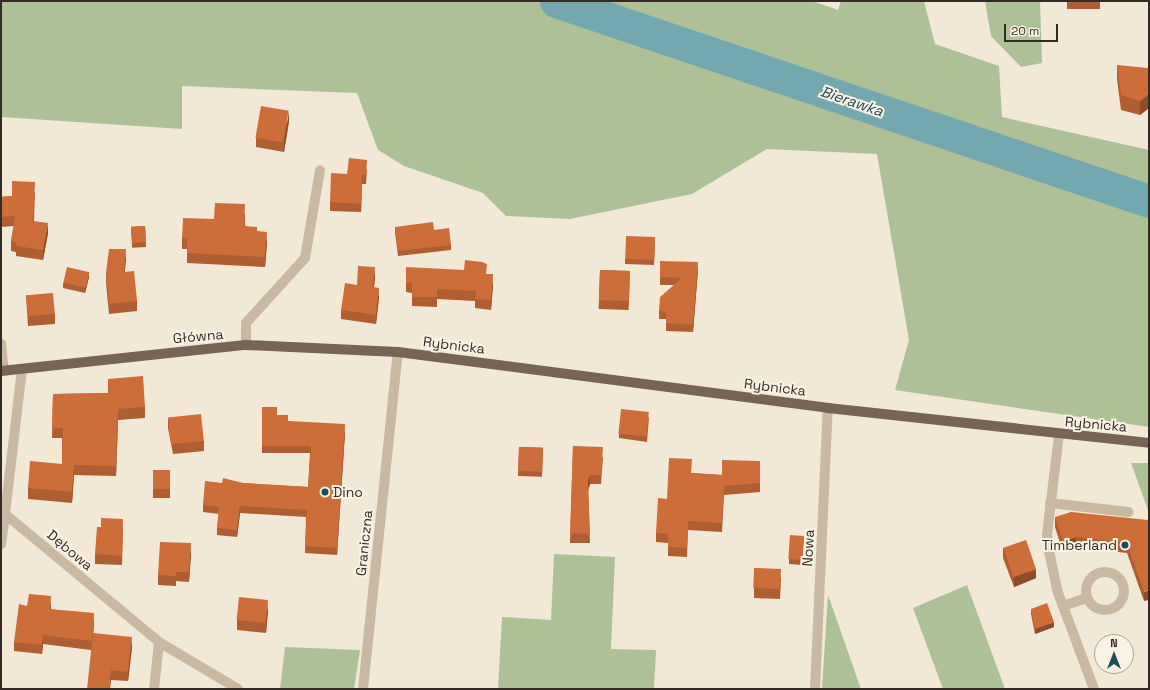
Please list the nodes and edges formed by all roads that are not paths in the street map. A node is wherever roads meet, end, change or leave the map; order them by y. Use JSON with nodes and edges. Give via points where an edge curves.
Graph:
{"nodes":[{"id":1,"x":320,"y":170,"type":"dead end"},
{"id":2,"x":1,"y":344,"type":"edge"},
{"id":3,"x":246,"y":345,"type":"junction"},
{"id":4,"x":398,"y":352,"type":"junction"},
{"id":5,"x":22,"y":369,"type":"junction"},
{"id":6,"x":3,"y":371,"type":"edge"},
{"id":7,"x":828,"y":408,"type":"junction"},
{"id":8,"x":1059,"y":436,"type":"junction"},
{"id":9,"x":1149,"y":443,"type":"edge"},
{"id":10,"x":1050,"y":503,"type":"junction"},
{"id":11,"x":1128,"y":512,"type":"dead end"},
{"id":12,"x":5,"y":514,"type":"junction"},
{"id":13,"x":1,"y":544,"type":"edge"},
{"id":14,"x":1086,"y":598,"type":"dead end"},
{"id":15,"x":1063,"y":606,"type":"junction"},
{"id":16,"x":159,"y":642,"type":"junction"},
{"id":17,"x":154,"y":689,"type":"edge"},
{"id":18,"x":238,"y":689,"type":"edge"},
{"id":19,"x":362,"y":689,"type":"edge"},
{"id":20,"x":815,"y":689,"type":"edge"},
{"id":21,"x":1094,"y":689,"type":"edge"}],
"edges":[{"from":1,"to":3,"type":"street","via":[[305,258],[246,323]]},
{"from":2,"to":6,"type":"street"},
{"from":3,"to":4,"type":"main road","name":"Główna"},
{"from":3,"to":5,"type":"main road","name":"Główna"},
{"from":4,"to":7,"type":"main road","name":"Rybnicka"},
{"from":4,"to":19,"type":"street","name":"Graniczna"},
{"from":5,"to":6,"type":"main road","name":"Główna"},
{"from":5,"to":12,"type":"street"},
{"from":7,"to":8,"type":"main road","name":"Rybnicka"},
{"from":7,"to":20,"type":"street","name":"Nowa"},
{"from":8,"to":9,"type":"main road","name":"Rybnicka"},
{"from":8,"to":10,"type":"street"},
{"from":10,"to":11,"type":"street"},
{"from":10,"to":15,"type":"street","via":[[1048,551]]},
{"from":12,"to":13,"type":"street"},
{"from":12,"to":16,"type":"street","name":"Dębowa"},
{"from":14,"to":15,"type":"street"},
{"from":15,"to":21,"type":"street"},
{"from":16,"to":17,"type":"street"},
{"from":16,"to":18,"type":"street","name":"Dębowa"}]}
